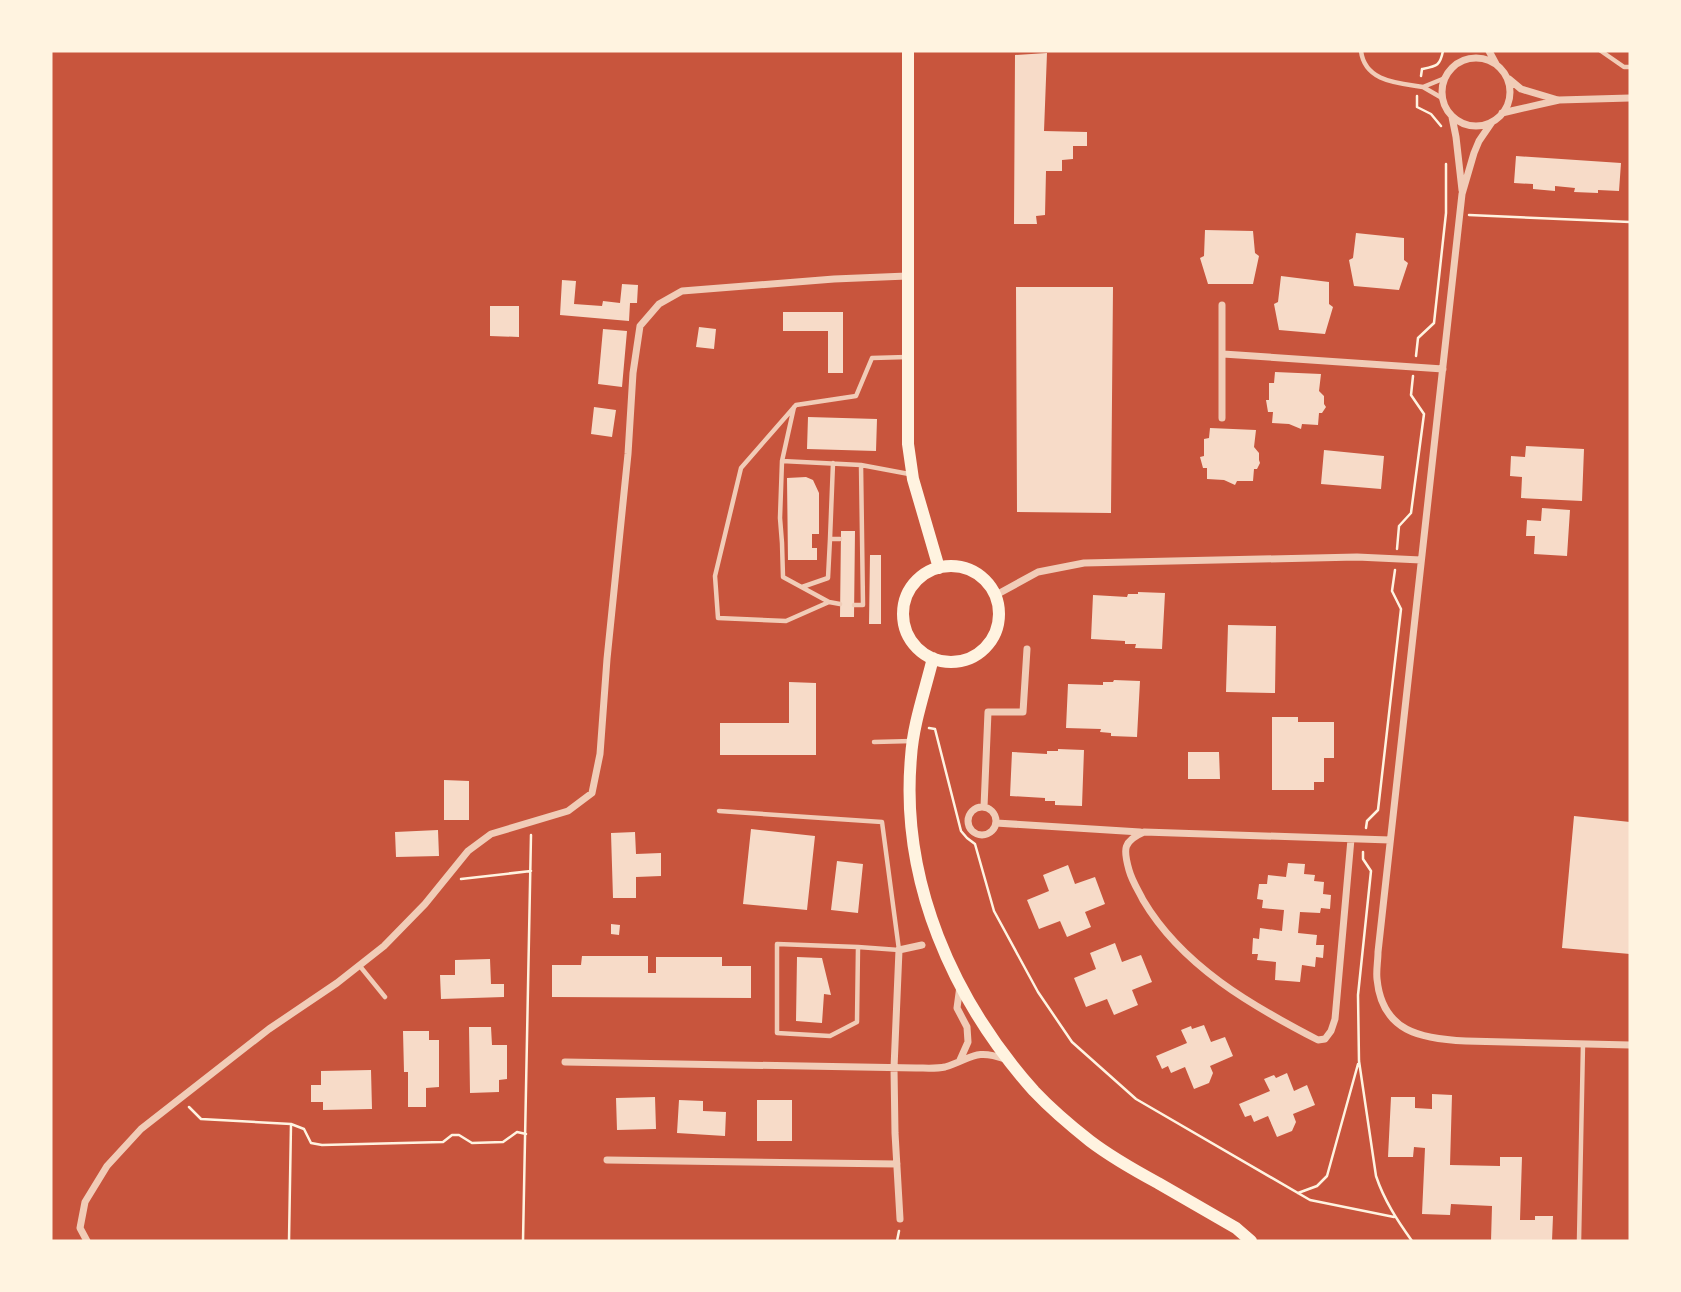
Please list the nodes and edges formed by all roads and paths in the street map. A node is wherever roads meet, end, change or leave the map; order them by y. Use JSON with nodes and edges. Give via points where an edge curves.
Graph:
{"nodes":[{"id":1,"x":908,"y":51,"type":"edge"},
{"id":2,"x":1361,"y":51,"type":"edge"},
{"id":3,"x":1443,"y":51,"type":"edge"},
{"id":4,"x":1462,"y":51,"type":"edge"},
{"id":5,"x":1489,"y":51,"type":"edge"},
{"id":6,"x":1601,"y":51,"type":"edge"},
{"id":7,"x":1453,"y":67,"type":"junction"},
{"id":8,"x":1499,"y":67,"type":"junction"},
{"id":9,"x":1630,"y":67,"type":"edge"},
{"id":10,"x":1505,"y":75,"type":"junction"},
{"id":11,"x":1445,"y":78,"type":"junction"},
{"id":12,"x":1421,"y":87,"type":"junction"},
{"id":13,"x":1442,"y":98,"type":"junction"},
{"id":14,"x":1630,"y":98,"type":"edge"},
{"id":15,"x":1559,"y":100,"type":"junction"},
{"id":16,"x":1502,"y":113,"type":"junction"},
{"id":17,"x":1452,"y":117,"type":"junction"},
{"id":18,"x":1492,"y":122,"type":"junction"},
{"id":19,"x":1462,"y":194,"type":"junction"},
{"id":20,"x":1460,"y":215,"type":"junction"},
{"id":21,"x":1630,"y":222,"type":"edge"},
{"id":22,"x":907,"y":276,"type":"junction"},
{"id":23,"x":1222,"y":305,"type":"dead end"},
{"id":24,"x":1223,"y":354,"type":"junction"},
{"id":25,"x":908,"y":357,"type":"junction"},
{"id":26,"x":1443,"y":369,"type":"junction"},
{"id":27,"x":794,"y":407,"type":"junction"},
{"id":28,"x":1222,"y":418,"type":"dead end"},
{"id":29,"x":782,"y":461,"type":"junction"},
{"id":30,"x":833,"y":463,"type":"junction"},
{"id":31,"x":860,"y":465,"type":"junction"},
{"id":32,"x":913,"y":475,"type":"junction"},
{"id":33,"x":862,"y":538,"type":"junction"},
{"id":34,"x":841,"y":539,"type":"dead end"},
{"id":35,"x":830,"y":540,"type":"junction"},
{"id":36,"x":855,"y":540,"type":"dead end"},
{"id":37,"x":1421,"y":560,"type":"junction"},
{"id":38,"x":939,"y":568,"type":"junction"},
{"id":39,"x":801,"y":587,"type":"junction"},
{"id":40,"x":996,"y":595,"type":"junction"},
{"id":41,"x":829,"y":602,"type":"junction"},
{"id":42,"x":840,"y":604,"type":"dead end"},
{"id":43,"x":854,"y":605,"type":"dead end"},
{"id":44,"x":1027,"y":649,"type":"dead end"},
{"id":45,"x":933,"y":659,"type":"junction"},
{"id":46,"x":916,"y":724,"type":"junction"},
{"id":47,"x":913,"y":741,"type":"junction"},
{"id":48,"x":874,"y":742,"type":"dead end"},
{"id":49,"x":984,"y":807,"type":"junction"},
{"id":50,"x":719,"y":811,"type":"dead end"},
{"id":51,"x":532,"y":821,"type":"junction"},
{"id":52,"x":996,"y":823,"type":"junction"},
{"id":53,"x":1144,"y":832,"type":"junction"},
{"id":54,"x":1351,"y":839,"type":"junction"},
{"id":55,"x":1390,"y":840,"type":"junction"},
{"id":56,"x":531,"y":871,"type":"junction"},
{"id":57,"x":443,"y":881,"type":"junction"},
{"id":58,"x":922,"y":945,"type":"dead end"},
{"id":59,"x":858,"y":947,"type":"junction"},
{"id":60,"x":900,"y":950,"type":"junction"},
{"id":61,"x":359,"y":965,"type":"junction"},
{"id":62,"x":960,"y":986,"type":"junction"},
{"id":63,"x":385,"y":997,"type":"dead end"},
{"id":64,"x":1583,"y":1044,"type":"junction"},
{"id":65,"x":1630,"y":1045,"type":"edge"},
{"id":66,"x":960,"y":1060,"type":"junction"},
{"id":67,"x":1009,"y":1060,"type":"junction"},
{"id":68,"x":1359,"y":1061,"type":"dead end"},
{"id":69,"x":565,"y":1062,"type":"dead end"},
{"id":70,"x":894,"y":1068,"type":"junction"},
{"id":71,"x":179,"y":1098,"type":"junction"},
{"id":72,"x":291,"y":1124,"type":"junction"},
{"id":73,"x":526,"y":1134,"type":"junction"},
{"id":74,"x":607,"y":1160,"type":"dead end"},
{"id":75,"x":897,"y":1164,"type":"junction"},
{"id":76,"x":1298,"y":1193,"type":"junction"},
{"id":77,"x":1395,"y":1217,"type":"dead end"},
{"id":78,"x":900,"y":1219,"type":"dead end"},
{"id":79,"x":87,"y":1241,"type":"edge"},
{"id":80,"x":289,"y":1241,"type":"edge"},
{"id":81,"x":523,"y":1241,"type":"edge"},
{"id":82,"x":1251,"y":1241,"type":"edge"},
{"id":83,"x":1579,"y":1241,"type":"edge"}],
"edges":[{"from":1,"to":22,"type":"main road"},
{"from":2,"to":12,"type":"lane","via":[[1372,74]]},
{"from":3,"to":12,"type":"path","via":[[1436,67],[1422,69]]},
{"from":4,"to":7,"type":"street"},
{"from":5,"to":8,"type":"street"},
{"from":6,"to":9,"type":"lane"},
{"from":7,"to":8,"type":"street","via":[[1473,58]]},
{"from":7,"to":11,"type":"street"},
{"from":8,"to":10,"type":"street"},
{"from":10,"to":15,"type":"street","via":[[1521,89]]},
{"from":10,"to":16,"type":"street","via":[[1509,95]]},
{"from":11,"to":12,"type":"lane"},
{"from":11,"to":13,"type":"street"},
{"from":12,"to":13,"type":"lane"},
{"from":13,"to":17,"type":"street"},
{"from":14,"to":15,"type":"street"},
{"from":15,"to":16,"type":"street"},
{"from":16,"to":18,"type":"street"},
{"from":17,"to":18,"type":"street","via":[[1469,125]]},
{"from":17,"to":19,"type":"street"},
{"from":18,"to":19,"type":"street","via":[[1479,141]]},
{"from":19,"to":20,"type":"street"},
{"from":20,"to":21,"type":"path"},
{"from":20,"to":26,"type":"street"},
{"from":22,"to":25,"type":"main road"},
{"from":22,"to":51,"type":"street","via":[[682,291],[659,304],[640,326],[600,754],[592,793],[568,811]]},
{"from":23,"to":24,"type":"street"},
{"from":24,"to":26,"type":"street"},
{"from":24,"to":28,"type":"street"},
{"from":25,"to":27,"type":"lane","via":[[872,358],[856,396]]},
{"from":25,"to":32,"type":"main road","via":[[908,444]]},
{"from":26,"to":37,"type":"street"},
{"from":27,"to":29,"type":"lane"},
{"from":27,"to":41,"type":"lane","via":[[741,468],[715,576],[718,618],[786,621]]},
{"from":29,"to":30,"type":"lane"},
{"from":29,"to":39,"type":"lane","via":[[783,577]]},
{"from":30,"to":31,"type":"lane"},
{"from":30,"to":35,"type":"lane"},
{"from":31,"to":32,"type":"lane"},
{"from":31,"to":33,"type":"lane"},
{"from":32,"to":38,"type":"main road"},
{"from":33,"to":36,"type":"lane"},
{"from":33,"to":43,"type":"lane","via":[[863,606]]},
{"from":34,"to":35,"type":"lane"},
{"from":35,"to":39,"type":"lane","via":[[828,578]]},
{"from":37,"to":40,"type":"street","via":[[1084,562],[1038,572]]},
{"from":37,"to":55,"type":"street"},
{"from":38,"to":40,"type":"main road","via":[[972,571]]},
{"from":38,"to":45,"type":"main road","via":[[912,586],[904,606],[909,637]]},
{"from":39,"to":41,"type":"lane"},
{"from":40,"to":45,"type":"main road","via":[[998,627],[991,641],[965,660]]},
{"from":41,"to":42,"type":"lane"},
{"from":44,"to":49,"type":"street","via":[[1023,712],[988,712]]},
{"from":45,"to":46,"type":"main road"},
{"from":46,"to":47,"type":"main road"},
{"from":46,"to":76,"type":"path","via":[[935,729],[961,831],[975,844],[994,911],[1038,992],[1072,1042],[1136,1099]]},
{"from":47,"to":48,"type":"lane"},
{"from":47,"to":62,"type":"main road","via":[[909,787],[915,854],[934,928]]},
{"from":49,"to":52,"type":"street","via":[[993,813]]},
{"from":49,"to":52,"type":"street","via":[[970,814],[970,827],[985,834]]},
{"from":50,"to":60,"type":"lane","via":[[882,822]]},
{"from":51,"to":56,"type":"path"},
{"from":51,"to":57,"type":"street","via":[[491,834],[468,851]]},
{"from":52,"to":53,"type":"street"},
{"from":53,"to":54,"type":"street"},
{"from":53,"to":54,"type":"street","via":[[1126,845],[1126,861],[1153,916],[1215,979],[1318,1040],[1325,1039],[1335,1018]]},
{"from":54,"to":55,"type":"street"},
{"from":55,"to":64,"type":"street","via":[[1377,979],[1389,1014],[1408,1032],[1443,1040]]},
{"from":56,"to":57,"type":"path"},
{"from":56,"to":73,"type":"path"},
{"from":57,"to":61,"type":"street","via":[[384,946]]},
{"from":58,"to":60,"type":"street"},
{"from":59,"to":59,"type":"lane","via":[[777,944],[776,1033],[830,1036],[857,1022]]},
{"from":59,"to":60,"type":"lane"},
{"from":60,"to":70,"type":"street"},
{"from":61,"to":63,"type":"lane"},
{"from":61,"to":71,"type":"street"},
{"from":62,"to":66,"type":"street","via":[[957,1008],[967,1027],[968,1042]]},
{"from":62,"to":67,"type":"main road"},
{"from":64,"to":65,"type":"street"},
{"from":64,"to":83,"type":"lane"},
{"from":66,"to":67,"type":"street","via":[[990,1054]]},
{"from":66,"to":70,"type":"street","via":[[941,1068]]},
{"from":67,"to":82,"type":"main road","via":[[1036,1093],[1092,1142]]},
{"from":68,"to":76,"type":"path","via":[[1327,1176]]},
{"from":69,"to":70,"type":"street"},
{"from":70,"to":75,"type":"street"},
{"from":71,"to":72,"type":"path","via":[[201,1118]]},
{"from":71,"to":79,"type":"street","via":[[141,1129],[107,1166],[85,1202],[79,1228]]},
{"from":72,"to":73,"type":"path","via":[[304,1129],[311,1143],[322,1145],[443,1142],[452,1135],[472,1143],[503,1142],[517,1132]]},
{"from":72,"to":80,"type":"path"},
{"from":73,"to":81,"type":"path"},
{"from":74,"to":75,"type":"street"},
{"from":75,"to":78,"type":"street"},
{"from":76,"to":77,"type":"path","via":[[1310,1200]]}]}
